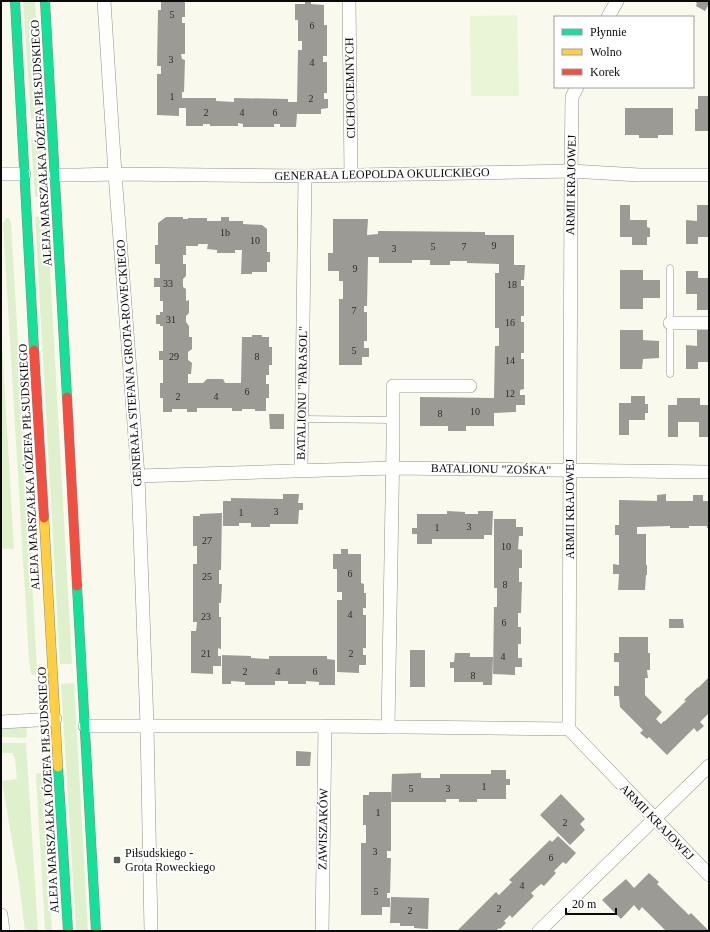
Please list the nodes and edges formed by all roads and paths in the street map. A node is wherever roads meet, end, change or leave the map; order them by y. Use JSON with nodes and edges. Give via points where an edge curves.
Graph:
{"nodes":[{"id":1,"x":15,"y":1,"type":"edge"},
{"id":2,"x":45,"y":1,"type":"edge"},
{"id":3,"x":104,"y":1,"type":"edge"},
{"id":4,"x":349,"y":1,"type":"edge"},
{"id":5,"x":617,"y":1,"type":"edge"},
{"id":6,"x":609,"y":16,"type":"edge"},
{"id":7,"x":576,"y":88,"type":"edge"},
{"id":8,"x":571,"y":171,"type":"junction"},
{"id":9,"x":1,"y":174,"type":"edge"},
{"id":10,"x":24,"y":174,"type":"junction"},
{"id":11,"x":115,"y":174,"type":"junction"},
{"id":12,"x":55,"y":175,"type":"junction"},
{"id":13,"x":351,"y":175,"type":"junction"},
{"id":14,"x":709,"y":175,"type":"edge"},
{"id":15,"x":305,"y":176,"type":"junction"},
{"id":16,"x":670,"y":268,"type":"dead end"},
{"id":17,"x":670,"y":323,"type":"junction"},
{"id":18,"x":709,"y":323,"type":"edge"},
{"id":19,"x":670,"y":374,"type":"dead end"},
{"id":20,"x":470,"y":386,"type":"dead end"},
{"id":21,"x":302,"y":419,"type":"junction"},
{"id":22,"x":393,"y":420,"type":"junction"},
{"id":23,"x":392,"y":468,"type":"junction"},
{"id":24,"x":301,"y":470,"type":"junction"},
{"id":25,"x":570,"y":471,"type":"junction"},
{"id":26,"x":709,"y":472,"type":"edge"},
{"id":27,"x":138,"y":476,"type":"junction"},
{"id":28,"x":55,"y":719,"type":"junction"},
{"id":29,"x":1,"y":722,"type":"edge"},
{"id":30,"x":147,"y":725,"type":"junction"},
{"id":31,"x":85,"y":726,"type":"junction"},
{"id":32,"x":324,"y":726,"type":"junction"},
{"id":33,"x":388,"y":727,"type":"junction"},
{"id":34,"x":569,"y":729,"type":"junction"},
{"id":35,"x":709,"y":766,"type":"edge"},
{"id":36,"x":654,"y":819,"type":"junction"},
{"id":37,"x":709,"y":875,"type":"edge"},
{"id":38,"x":1,"y":915,"type":"edge"},
{"id":39,"x":3,"y":931,"type":"edge"},
{"id":40,"x":68,"y":931,"type":"edge"},
{"id":41,"x":96,"y":931,"type":"edge"},
{"id":42,"x":151,"y":931,"type":"edge"},
{"id":43,"x":322,"y":931,"type":"edge"},
{"id":44,"x":539,"y":931,"type":"edge"}],
"edges":[{"from":1,"to":10,"type":"street","name":"ALEJA MARSZAŁKA JÓZEFA PIŁSUDSKIEGO"},
{"from":2,"to":12,"type":"street","name":"ALEJA MARSZAŁKA JÓZEFA PIŁSUDSKIEGO"},
{"from":3,"to":11,"type":"street","name":"GENERAŁA STEFANA GROTA-ROWECKIEGO"},
{"from":4,"to":13,"type":"street","name":"CICHOCIEMNYCH"},
{"from":5,"to":6,"type":"street"},
{"from":7,"to":8,"type":"street","name":"ARMII KRAJOWEJ","via":[[572,97]]},
{"from":8,"to":13,"type":"street","name":"GENERAŁA LEOPOLDA OKULICKIEGO"},
{"from":8,"to":14,"type":"street","name":"GENERAŁA LEOPOLDA OKULICKIEGO","via":[[639,175]]},
{"from":8,"to":25,"type":"street","name":"ARMII KRAJOWEJ"},
{"from":9,"to":10,"type":"street"},
{"from":10,"to":28,"type":"street","name":"ALEJA MARSZAŁKA JÓZEFA PIŁSUDSKIEGO"},
{"from":11,"to":12,"type":"street","name":"GENERAŁA LEOPOLDA OKULICKIEGO"},
{"from":11,"to":15,"type":"street","name":"GENERAŁA LEOPOLDA OKULICKIEGO"},
{"from":11,"to":27,"type":"street","name":"GENERAŁA STEFANA GROTA-ROWECKIEGO"},
{"from":12,"to":31,"type":"street","name":"ALEJA MARSZAŁKA JÓZEFA PIŁSUDSKIEGO"},
{"from":13,"to":15,"type":"street","name":"GENERAŁA LEOPOLDA OKULICKIEGO"},
{"from":15,"to":21,"type":"street","name":"BATALIONU \"PARASOL\""},
{"from":16,"to":17,"type":"lane"},
{"from":17,"to":18,"type":"street"},
{"from":17,"to":19,"type":"lane"},
{"from":20,"to":22,"type":"street","via":[[393,386]]},
{"from":21,"to":22,"type":"lane"},
{"from":21,"to":24,"type":"street","name":"BATALIONU \"PARASOL\""},
{"from":22,"to":23,"type":"street"},
{"from":23,"to":24,"type":"street","name":"BATALIONU \"ZOŚKA\""},
{"from":23,"to":25,"type":"street","name":"BATALIONU \"ZOŚKA\""},
{"from":23,"to":33,"type":"street"},
{"from":24,"to":27,"type":"street","name":"BATALIONU \"PARASOL\""},
{"from":25,"to":26,"type":"street","name":"BATALIONU \"ZOŚKA\""},
{"from":25,"to":34,"type":"street","name":"ARMII KRAJOWEJ"},
{"from":27,"to":30,"type":"street","name":"GENERAŁA STEFANA GROTA-ROWECKIEGO"},
{"from":28,"to":29,"type":"street"},
{"from":28,"to":40,"type":"street","name":"ALEJA MARSZAŁKA JÓZEFA PIŁSUDSKIEGO"},
{"from":30,"to":31,"type":"street"},
{"from":30,"to":32,"type":"street"},
{"from":30,"to":42,"type":"street","name":"GENERAŁA STEFANA GROTA-ROWECKIEGO"},
{"from":31,"to":41,"type":"street","name":"ALEJA MARSZAŁKA JÓZEFA PIŁSUDSKIEGO"},
{"from":32,"to":33,"type":"street"},
{"from":32,"to":43,"type":"street","name":"ZAWISZAKÓW"},
{"from":33,"to":34,"type":"street"},
{"from":34,"to":36,"type":"street","name":"ARMII KRAJOWEJ"},
{"from":35,"to":36,"type":"street"},
{"from":36,"to":37,"type":"street","name":"ARMII KRAJOWEJ"},
{"from":36,"to":44,"type":"street"},
{"from":38,"to":39,"type":"street"}]}
